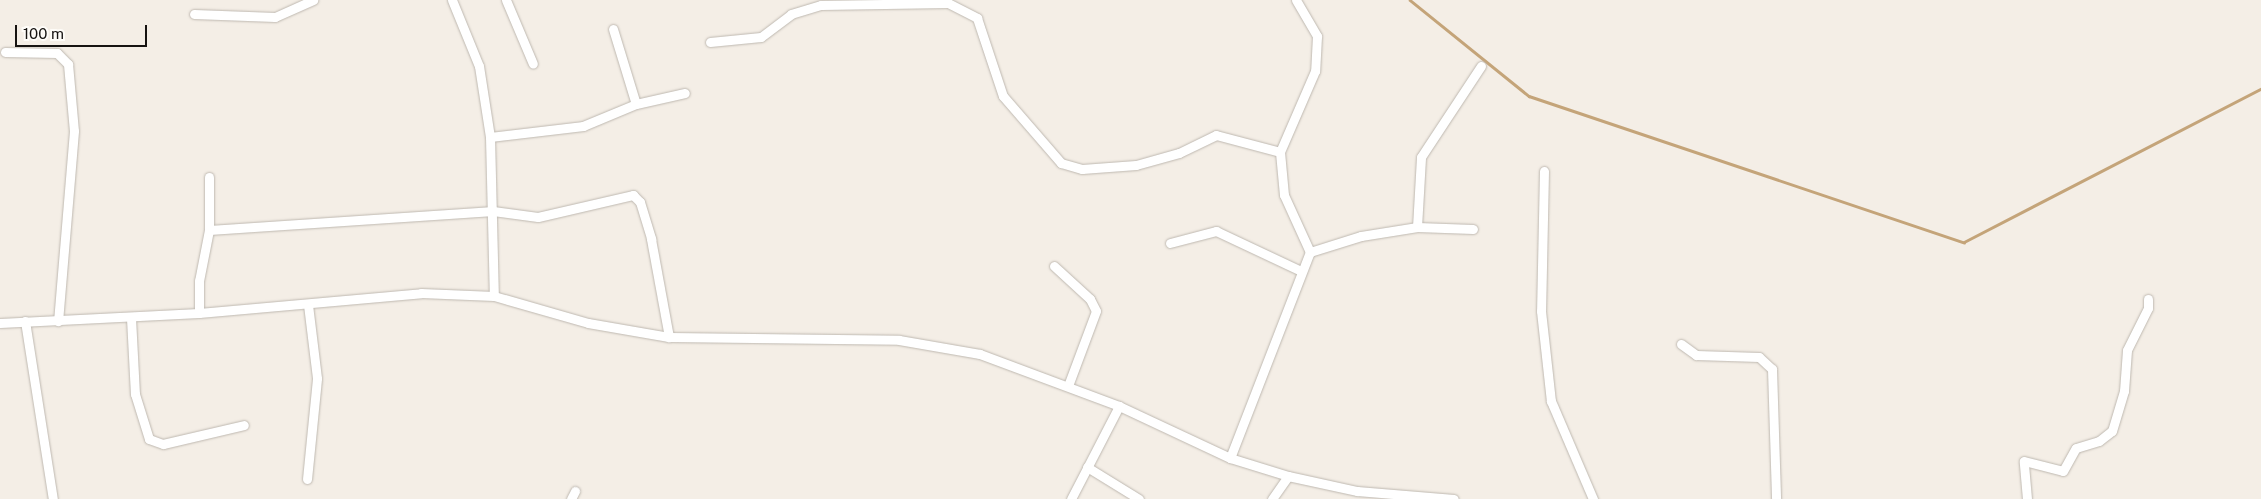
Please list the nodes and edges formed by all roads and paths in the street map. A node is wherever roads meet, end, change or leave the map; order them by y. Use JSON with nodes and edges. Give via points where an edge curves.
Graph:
{"nodes":[{"id":1,"x":313,"y":0,"type":"edge"},
{"id":2,"x":452,"y":0,"type":"edge"},
{"id":3,"x":506,"y":0,"type":"edge"},
{"id":4,"x":1296,"y":0,"type":"edge"},
{"id":5,"x":194,"y":14,"type":"dead end"},
{"id":6,"x":613,"y":29,"type":"dead end"},
{"id":7,"x":710,"y":42,"type":"dead end"},
{"id":8,"x":5,"y":52,"type":"dead end"},
{"id":9,"x":533,"y":64,"type":"dead end"},
{"id":10,"x":1481,"y":66,"type":"dead end"},
{"id":11,"x":685,"y":93,"type":"dead end"},
{"id":12,"x":636,"y":104,"type":"junction"},
{"id":13,"x":490,"y":137,"type":"junction"},
{"id":14,"x":1280,"y":152,"type":"junction"},
{"id":15,"x":1544,"y":171,"type":"dead end"},
{"id":16,"x":208,"y":177,"type":"dead end"},
{"id":17,"x":493,"y":211,"type":"junction"},
{"id":18,"x":1417,"y":227,"type":"junction"},
{"id":19,"x":1473,"y":229,"type":"dead end"},
{"id":20,"x":209,"y":230,"type":"junction"},
{"id":21,"x":1170,"y":243,"type":"dead end"},
{"id":22,"x":1310,"y":252,"type":"junction"},
{"id":23,"x":1054,"y":266,"type":"dead end"},
{"id":24,"x":1301,"y":271,"type":"junction"},
{"id":25,"x":494,"y":296,"type":"junction"},
{"id":26,"x":2148,"y":298,"type":"dead end"},
{"id":27,"x":308,"y":305,"type":"junction"},
{"id":28,"x":200,"y":313,"type":"junction"},
{"id":29,"x":131,"y":318,"type":"junction"},
{"id":30,"x":25,"y":321,"type":"junction"},
{"id":31,"x":58,"y":321,"type":"junction"},
{"id":32,"x":0,"y":323,"type":"edge"},
{"id":33,"x":669,"y":337,"type":"junction"},
{"id":34,"x":1681,"y":344,"type":"dead end"},
{"id":35,"x":1068,"y":386,"type":"junction"},
{"id":36,"x":1119,"y":406,"type":"junction"},
{"id":37,"x":244,"y":425,"type":"dead end"},
{"id":38,"x":1230,"y":458,"type":"junction"},
{"id":39,"x":1088,"y":467,"type":"junction"},
{"id":40,"x":1288,"y":476,"type":"junction"},
{"id":41,"x":307,"y":479,"type":"dead end"},
{"id":42,"x":1402,"y":496,"type":"edge"},
{"id":43,"x":53,"y":499,"type":"edge"},
{"id":44,"x":1071,"y":499,"type":"edge"},
{"id":45,"x":1138,"y":499,"type":"edge"},
{"id":46,"x":1272,"y":499,"type":"edge"},
{"id":47,"x":1454,"y":499,"type":"edge"},
{"id":48,"x":1593,"y":499,"type":"edge"},
{"id":49,"x":1776,"y":499,"type":"edge"},
{"id":50,"x":2027,"y":499,"type":"edge"}],
"edges":[{"from":1,"to":5,"type":"street","via":[[275,16]]},
{"from":2,"to":13,"type":"street","via":[[478,66]]},
{"from":3,"to":9,"type":"street"},
{"from":4,"to":14,"type":"street","via":[[1317,36],[1315,71]]},
{"from":6,"to":12,"type":"street"},
{"from":7,"to":14,"type":"street","via":[[761,37],[791,14],[821,5],[948,3],[977,18],[1003,96],[1061,163],[1082,168],[1136,165],[1179,153],[1216,135]]},
{"from":8,"to":31,"type":"street","via":[[57,53],[68,64],[74,132]]},
{"from":10,"to":18,"type":"street","via":[[1421,158]]},
{"from":11,"to":12,"type":"street"},
{"from":12,"to":13,"type":"street","via":[[583,126]]},
{"from":13,"to":17,"type":"street"},
{"from":14,"to":22,"type":"street","via":[[1284,195]]},
{"from":15,"to":48,"type":"street","via":[[1541,311],[1551,401]]},
{"from":16,"to":20,"type":"street"},
{"from":17,"to":20,"type":"street"},
{"from":17,"to":25,"type":"street"},
{"from":17,"to":33,"type":"street","via":[[538,217],[623,196],[637,198],[651,239]]},
{"from":18,"to":19,"type":"street"},
{"from":18,"to":22,"type":"street","via":[[1361,236]]},
{"from":20,"to":28,"type":"street","via":[[199,281]]},
{"from":21,"to":24,"type":"street","via":[[1216,231]]},
{"from":22,"to":24,"type":"street"},
{"from":23,"to":35,"type":"street","via":[[1090,299],[1096,311]]},
{"from":24,"to":38,"type":"street"},
{"from":25,"to":27,"type":"street","via":[[422,293]]},
{"from":25,"to":33,"type":"street","via":[[588,323]]},
{"from":26,"to":50,"type":"street","via":[[2148,308],[2127,350],[2124,391],[2112,431],[2099,441],[2076,448],[2063,471],[2024,461]]},
{"from":27,"to":28,"type":"street"},
{"from":27,"to":41,"type":"street","via":[[317,378]]},
{"from":28,"to":29,"type":"street"},
{"from":29,"to":31,"type":"street"},
{"from":29,"to":37,"type":"street","via":[[135,394],[149,439],[163,444]]},
{"from":30,"to":31,"type":"street"},
{"from":30,"to":32,"type":"street"},
{"from":30,"to":43,"type":"street"},
{"from":33,"to":35,"type":"street","via":[[899,340],[980,354]]},
{"from":34,"to":49,"type":"street","via":[[1696,355],[1759,357],[1772,369]]},
{"from":35,"to":36,"type":"street"},
{"from":36,"to":38,"type":"street"},
{"from":36,"to":39,"type":"street"},
{"from":38,"to":40,"type":"street"},
{"from":39,"to":44,"type":"street"},
{"from":39,"to":45,"type":"street"},
{"from":40,"to":42,"type":"street","via":[[1356,491]]},
{"from":40,"to":46,"type":"street"},
{"from":42,"to":47,"type":"street"}]}
